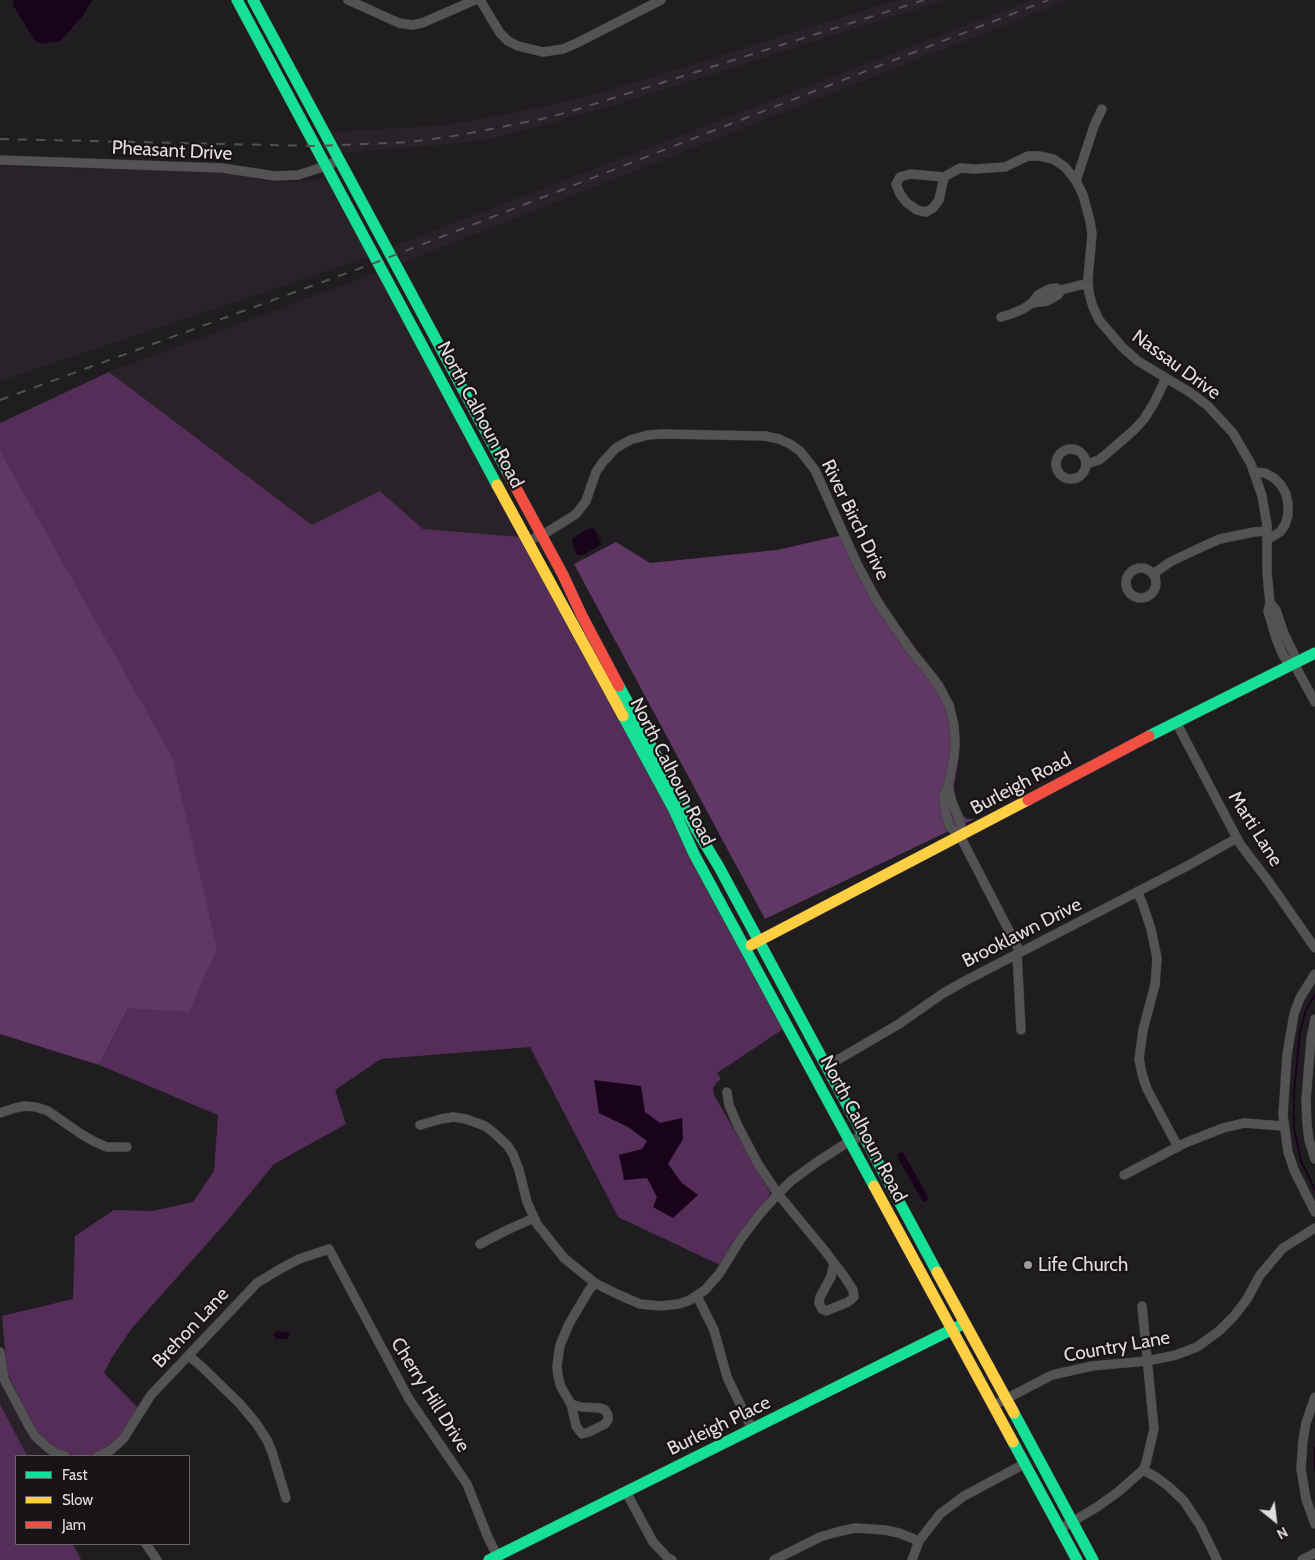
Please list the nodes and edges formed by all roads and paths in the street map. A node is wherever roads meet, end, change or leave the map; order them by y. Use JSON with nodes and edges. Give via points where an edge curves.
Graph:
{"nodes":[{"id":1,"x":237,"y":0,"type":"edge"},
{"id":2,"x":254,"y":0,"type":"edge"},
{"id":3,"x":348,"y":0,"type":"edge"},
{"id":4,"x":475,"y":0,"type":"edge"},
{"id":5,"x":480,"y":0,"type":"edge"},
{"id":6,"x":661,"y":0,"type":"edge"},
{"id":7,"x":1102,"y":109,"type":"dead end"},
{"id":8,"x":0,"y":160,"type":"edge"},
{"id":9,"x":340,"y":160,"type":"junction"},
{"id":10,"x":326,"y":166,"type":"junction"},
{"id":11,"x":944,"y":177,"type":"junction"},
{"id":12,"x":1076,"y":181,"type":"junction"},
{"id":13,"x":1088,"y":284,"type":"junction"},
{"id":14,"x":1001,"y":317,"type":"dead end"},
{"id":15,"x":1166,"y":378,"type":"junction"},
{"id":16,"x":1086,"y":464,"type":"dead end"},
{"id":17,"x":1255,"y":472,"type":"junction"},
{"id":18,"x":541,"y":535,"type":"junction"},
{"id":19,"x":1267,"y":536,"type":"junction"},
{"id":20,"x":527,"y":542,"type":"junction"},
{"id":21,"x":1153,"y":574,"type":"dead end"},
{"id":22,"x":1315,"y":653,"type":"edge"},
{"id":23,"x":1294,"y":664,"type":"junction"},
{"id":24,"x":1315,"y":702,"type":"edge"},
{"id":25,"x":1176,"y":722,"type":"junction"},
{"id":26,"x":960,"y":836,"type":"junction"},
{"id":27,"x":1237,"y":838,"type":"junction"},
{"id":28,"x":1137,"y":892,"type":"junction"},
{"id":29,"x":759,"y":941,"type":"junction"},
{"id":30,"x":746,"y":948,"type":"junction"},
{"id":31,"x":1315,"y":948,"type":"edge"},
{"id":32,"x":1018,"y":953,"type":"junction"},
{"id":33,"x":1315,"y":974,"type":"edge"},
{"id":34,"x":1315,"y":1019,"type":"edge"},
{"id":35,"x":1021,"y":1030,"type":"dead end"},
{"id":36,"x":827,"y":1066,"type":"junction"},
{"id":37,"x":727,"y":1092,"type":"dead end"},
{"id":38,"x":0,"y":1113,"type":"edge"},
{"id":39,"x":420,"y":1125,"type":"dead end"},
{"id":40,"x":1283,"y":1126,"type":"junction"},
{"id":41,"x":863,"y":1135,"type":"junction"},
{"id":42,"x":850,"y":1142,"type":"junction"},
{"id":43,"x":127,"y":1147,"type":"dead end"},
{"id":44,"x":1178,"y":1147,"type":"junction"},
{"id":45,"x":1315,"y":1159,"type":"edge"},
{"id":46,"x":1124,"y":1175,"type":"dead end"},
{"id":47,"x":778,"y":1194,"type":"junction"},
{"id":48,"x":1315,"y":1212,"type":"edge"},
{"id":49,"x":534,"y":1218,"type":"junction"},
{"id":50,"x":1315,"y":1228,"type":"edge"},
{"id":51,"x":480,"y":1244,"type":"dead end"},
{"id":52,"x":329,"y":1249,"type":"joint"},
{"id":53,"x":834,"y":1263,"type":"junction"},
{"id":54,"x":595,"y":1283,"type":"junction"},
{"id":55,"x":697,"y":1296,"type":"junction"},
{"id":56,"x":1142,"y":1306,"type":"dead end"},
{"id":57,"x":965,"y":1322,"type":"junction"},
{"id":58,"x":952,"y":1330,"type":"junction"},
{"id":59,"x":0,"y":1352,"type":"edge"},
{"id":60,"x":189,"y":1356,"type":"junction"},
{"id":61,"x":1147,"y":1361,"type":"junction"},
{"id":62,"x":1315,"y":1398,"type":"edge"},
{"id":63,"x":1002,"y":1400,"type":"junction"},
{"id":64,"x":571,"y":1404,"type":"dead end"},
{"id":65,"x":752,"y":1429,"type":"junction"},
{"id":66,"x":60,"y":1455,"type":"edge"},
{"id":67,"x":101,"y":1455,"type":"edge"},
{"id":68,"x":1024,"y":1464,"type":"junction"},
{"id":69,"x":1143,"y":1470,"type":"junction"},
{"id":70,"x":626,"y":1492,"type":"junction"},
{"id":71,"x":286,"y":1498,"type":"dead end"},
{"id":72,"x":1072,"y":1522,"type":"junction"},
{"id":73,"x":1315,"y":1524,"type":"edge"},
{"id":74,"x":1060,"y":1529,"type":"junction"},
{"id":75,"x":919,"y":1540,"type":"junction"},
{"id":76,"x":147,"y":1545,"type":"edge"},
{"id":77,"x":1315,"y":1553,"type":"edge"},
{"id":78,"x":495,"y":1559,"type":"edge"},
{"id":79,"x":157,"y":1560,"type":"edge"},
{"id":80,"x":672,"y":1560,"type":"edge"},
{"id":81,"x":774,"y":1560,"type":"edge"},
{"id":82,"x":912,"y":1560,"type":"edge"},
{"id":83,"x":1077,"y":1560,"type":"edge"},
{"id":84,"x":1093,"y":1560,"type":"edge"},
{"id":85,"x":1217,"y":1560,"type":"edge"},
{"id":86,"x":1302,"y":1560,"type":"edge"}],
"edges":[{"from":1,"to":10,"type":"main road","name":"North Calhoun Road"},
{"from":2,"to":9,"type":"main road","name":"North Calhoun Road"},
{"from":3,"to":4,"type":"street","via":[[399,23],[412,24],[422,23]]},
{"from":5,"to":6,"type":"street","via":[[508,41],[543,52],[577,43]]},
{"from":7,"to":12,"type":"street"},
{"from":8,"to":10,"type":"street","name":"Pheasant Drive","via":[[222,168],[275,176],[298,175]]},
{"from":9,"to":10,"type":"street","name":"Pheasant Drive"},
{"from":9,"to":18,"type":"main road","name":"North Calhoun Road"},
{"from":10,"to":20,"type":"main road","name":"North Calhoun Road"},
{"from":11,"to":11,"type":"street","via":[[939,200],[926,212],[907,203],[896,184],[900,177],[910,174]]},
{"from":11,"to":12,"type":"street","name":"Nassau Drive","via":[[960,168],[1005,167],[1028,156],[1040,156],[1065,166]]},
{"from":12,"to":13,"type":"street","name":"Nassau Drive","via":[[1083,195],[1092,234]]},
{"from":13,"to":14,"type":"street","via":[[1061,290],[1049,289],[1032,303]]},
{"from":13,"to":15,"type":"street","name":"Nassau Drive","via":[[1092,307],[1109,333],[1138,361]]},
{"from":15,"to":16,"type":"street","via":[[1154,403],[1134,430],[1099,460]]},
{"from":15,"to":17,"type":"street","name":"Nassau Drive","via":[[1191,393],[1222,419]]},
{"from":17,"to":19,"type":"street","name":"Nassau Drive"},
{"from":17,"to":19,"type":"street","via":[[1274,478],[1286,494],[1288,504],[1285,525],[1280,532]]},
{"from":18,"to":20,"type":"street","name":"River Birch Drive"},
{"from":18,"to":26,"type":"street","name":"River Birch Drive","via":[[576,514],[586,501],[602,463],[616,448],[630,440],[663,434],[749,435],[772,437],[800,451],[815,470],[858,566],[877,600],[934,678],[949,705],[955,744],[944,803],[950,827]]},
{"from":18,"to":29,"type":"main road","name":"North Calhoun Road"},
{"from":19,"to":21,"type":"street","via":[[1254,532],[1220,539],[1170,562]]},
{"from":19,"to":23,"type":"street","name":"Nassau Drive","via":[[1268,612],[1286,660]]},
{"from":20,"to":30,"type":"main road","name":"North Calhoun Road"},
{"from":22,"to":23,"type":"main road","name":"Burleigh Road"},
{"from":23,"to":24,"type":"street","name":"Nassau Drive"},
{"from":23,"to":25,"type":"main road","name":"Burleigh Road"},
{"from":25,"to":26,"type":"main road","name":"Burleigh Road"},
{"from":25,"to":27,"type":"street","name":"Marti Lane"},
{"from":26,"to":29,"type":"main road","name":"Burleigh Road"},
{"from":26,"to":32,"type":"street","name":"River Birch Drive"},
{"from":27,"to":28,"type":"street","name":"Brooklawn Drive"},
{"from":27,"to":31,"type":"street","name":"Marti Lane"},
{"from":28,"to":32,"type":"street","name":"Brooklawn Drive"},
{"from":28,"to":44,"type":"street","via":[[1151,929],[1157,958],[1155,985],[1139,1059],[1147,1089]]},
{"from":29,"to":30,"type":"main road","name":"Burleigh Road"},
{"from":29,"to":36,"type":"main road","name":"North Calhoun Road"},
{"from":30,"to":42,"type":"main road","name":"North Calhoun Road"},
{"from":32,"to":35,"type":"street"},
{"from":32,"to":36,"type":"street","name":"Brooklawn Drive","via":[[949,990]]},
{"from":33,"to":40,"type":"street","via":[[1294,1014],[1284,1078]]},
{"from":34,"to":45,"type":"street","via":[[1310,1047],[1306,1124]]},
{"from":36,"to":41,"type":"main road","name":"North Calhoun Road"},
{"from":37,"to":47,"type":"street","via":[[748,1146]]},
{"from":38,"to":43,"type":"street","via":[[25,1106],[36,1107],[48,1111],[95,1142],[107,1147]]},
{"from":39,"to":49,"type":"street","via":[[453,1117],[485,1126],[493,1132],[513,1154]]},
{"from":40,"to":44,"type":"street","via":[[1234,1125]]},
{"from":40,"to":48,"type":"street","via":[[1294,1170]]},
{"from":41,"to":42,"type":"street"},
{"from":41,"to":57,"type":"main road","name":"North Calhoun Road"},
{"from":42,"to":47,"type":"street","via":[[816,1162]]},
{"from":42,"to":58,"type":"main road","name":"North Calhoun Road"},
{"from":44,"to":46,"type":"street"},
{"from":47,"to":53,"type":"street"},
{"from":47,"to":55,"type":"street","via":[[740,1240],[712,1283]]},
{"from":49,"to":51,"type":"street"},
{"from":49,"to":54,"type":"street","via":[[564,1258]]},
{"from":50,"to":61,"type":"street","name":"Country Lane","via":[[1278,1254],[1260,1275],[1241,1308],[1219,1332],[1197,1347]]},
{"from":52,"to":60,"type":"street","name":"Brehon Lane","via":[[286,1265],[257,1283]]},
{"from":52,"to":78,"type":"street","name":"Cherry Hill Drive","via":[[409,1399],[468,1484]]},
{"from":53,"to":53,"type":"street","via":[[819,1303],[826,1311],[854,1296]]},
{"from":54,"to":55,"type":"street","via":[[651,1306],[679,1304]]},
{"from":54,"to":64,"type":"street","via":[[560,1345],[558,1376]]},
{"from":55,"to":65,"type":"street","via":[[714,1330],[727,1377]]},
{"from":56,"to":61,"type":"street"},
{"from":57,"to":58,"type":"main road","name":"Burleigh Place"},
{"from":57,"to":63,"type":"main road","name":"North Calhoun Road"},
{"from":58,"to":65,"type":"main road","name":"Burleigh Place"},
{"from":58,"to":68,"type":"main road","name":"North Calhoun Road"},
{"from":59,"to":66,"type":"street","via":[[4,1379],[29,1426],[41,1442]]},
{"from":60,"to":67,"type":"street","name":"Brehon Lane","via":[[151,1395],[123,1440]]},
{"from":60,"to":71,"type":"street","via":[[256,1422],[272,1452]]},
{"from":61,"to":63,"type":"street","name":"Country Lane","via":[[1092,1366],[1060,1373]]},
{"from":61,"to":69,"type":"street","via":[[1154,1429]]},
{"from":62,"to":73,"type":"street","via":[[1306,1423],[1301,1469],[1306,1499]]},
{"from":63,"to":72,"type":"main road","name":"North Calhoun Road"},
{"from":65,"to":70,"type":"main road","name":"Burleigh Place"},
{"from":68,"to":74,"type":"main road","name":"North Calhoun Road"},
{"from":68,"to":75,"type":"street","via":[[955,1502],[940,1514]]},
{"from":69,"to":72,"type":"street","via":[[1118,1492]]},
{"from":69,"to":85,"type":"street","via":[[1184,1501]]},
{"from":70,"to":78,"type":"main road","name":"Burleigh Place"},
{"from":70,"to":80,"type":"street","via":[[653,1542]]},
{"from":72,"to":74,"type":"street"},
{"from":72,"to":84,"type":"main road","name":"North Calhoun Road"},
{"from":74,"to":83,"type":"main road","name":"North Calhoun Road"},
{"from":75,"to":81,"type":"street","via":[[885,1530],[855,1528],[820,1537]]},
{"from":75,"to":82,"type":"street"},
{"from":76,"to":79,"type":"street"},
{"from":77,"to":86,"type":"street"}]}
